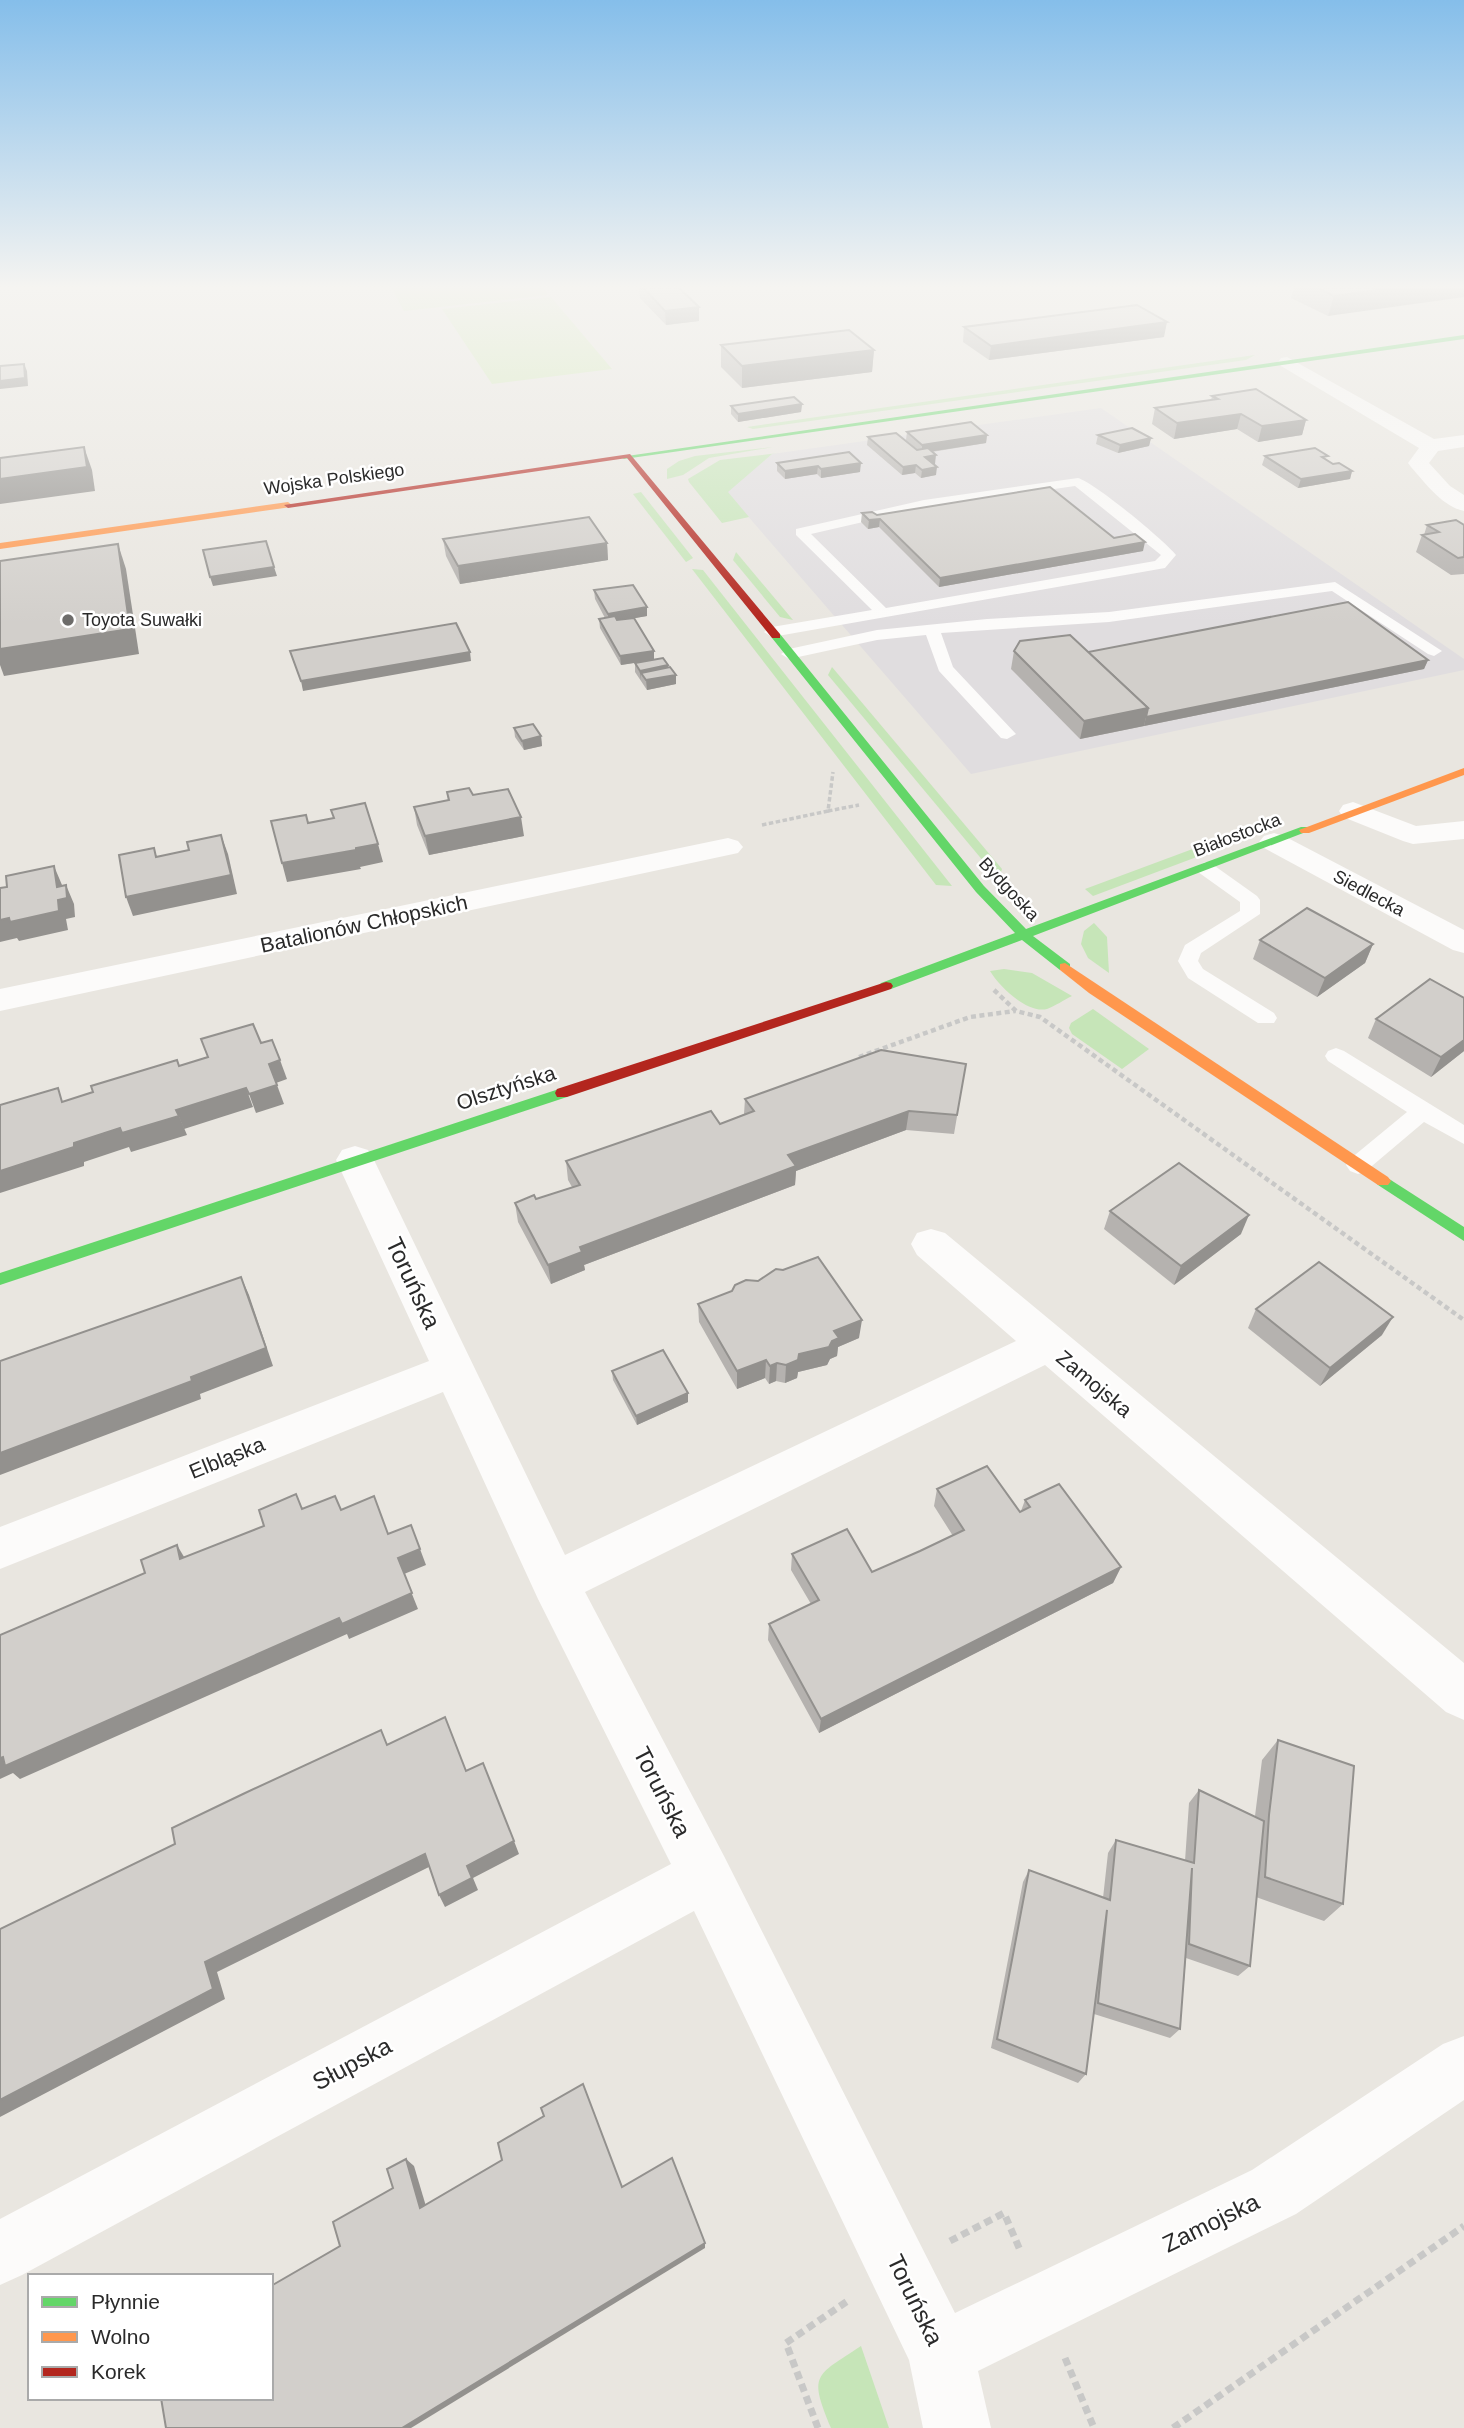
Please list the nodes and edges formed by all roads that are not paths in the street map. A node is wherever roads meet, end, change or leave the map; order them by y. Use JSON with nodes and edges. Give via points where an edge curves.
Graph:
{"nodes":[{"id":1,"x":1040,"y":397,"type":"edge"},
{"id":2,"x":1348,"y":397,"type":"edge"},
{"id":3,"x":1464,"y":441,"type":"edge"},
{"id":4,"x":1431,"y":446,"type":"junction"},
{"id":5,"x":630,"y":456,"type":"junction"},
{"id":6,"x":1464,"y":505,"type":"edge"},
{"id":7,"x":0,"y":546,"type":"edge"},
{"id":8,"x":883,"y":613,"type":"junction"},
{"id":9,"x":932,"y":629,"type":"junction"},
{"id":10,"x":772,"y":632,"type":"junction"},
{"id":11,"x":1434,"y":651,"type":"dead end"},
{"id":12,"x":789,"y":654,"type":"junction"},
{"id":13,"x":1007,"y":734,"type":"dead end"},
{"id":14,"x":1464,"y":771,"type":"edge"},
{"id":15,"x":1353,"y":811,"type":"junction"},
{"id":16,"x":1464,"y":830,"type":"edge"},
{"id":17,"x":1274,"y":842,"type":"junction"},
{"id":18,"x":728,"y":847,"type":"road end"},
{"id":19,"x":1205,"y":868,"type":"junction"},
{"id":20,"x":1025,"y":936,"type":"junction"},
{"id":21,"x":1464,"y":943,"type":"edge"},
{"id":22,"x":0,"y":1000,"type":"edge"},
{"id":23,"x":1266,"y":1018,"type":"dead end"},
{"id":24,"x":1336,"y":1056,"type":"dead end"},
{"id":25,"x":1423,"y":1111,"type":"junction"},
{"id":26,"x":1464,"y":1136,"type":"edge"},
{"id":27,"x":355,"y":1160,"type":"junction"},
{"id":28,"x":1358,"y":1165,"type":"junction"},
{"id":29,"x":1464,"y":1235,"type":"edge"},
{"id":30,"x":931,"y":1244,"type":"dead end"},
{"id":31,"x":0,"y":1279,"type":"edge"},
{"id":32,"x":1047,"y":1345,"type":"junction"},
{"id":33,"x":454,"y":1369,"type":"junction"},
{"id":34,"x":0,"y":1548,"type":"edge"},
{"id":35,"x":555,"y":1583,"type":"junction"},
{"id":36,"x":1464,"y":1695,"type":"edge"},
{"id":37,"x":705,"y":1875,"type":"junction"},
{"id":38,"x":1464,"y":2064,"type":"edge"},
{"id":39,"x":0,"y":2253,"type":"edge"},
{"id":40,"x":941,"y":2354,"type":"junction"},
{"id":41,"x":957,"y":2428,"type":"edge"}],
"edges":[{"from":1,"to":5,"type":"street","name":"Wojska Polskiego"},
{"from":2,"to":4,"type":"street"},
{"from":3,"to":4,"type":"street"},
{"from":4,"to":6,"type":"street","via":[[1418,463]]},
{"from":5,"to":7,"type":"street","name":"Wojska Polskiego"},
{"from":5,"to":10,"type":"street","name":"Bydgoska"},
{"from":8,"to":8,"type":"lane","via":[[1160,565],[1168,555],[1078,482],[924,504],[801,533]]},
{"from":8,"to":10,"type":"lane"},
{"from":9,"to":11,"type":"lane","via":[[1109,617],[1335,586]]},
{"from":9,"to":12,"type":"lane","via":[[877,635]]},
{"from":9,"to":13,"type":"lane","via":[[945,668]]},
{"from":10,"to":12,"type":"street","name":"Bydgoska"},
{"from":12,"to":20,"type":"street","name":"Bydgoska","via":[[980,889]]},
{"from":14,"to":15,"type":"street","name":"Białostocka"},
{"from":15,"to":16,"type":"street","via":[[1413,835]]},
{"from":15,"to":17,"type":"street","name":"Białostocka"},
{"from":17,"to":19,"type":"street","name":"Białostocka"},
{"from":17,"to":21,"type":"street","name":"Siedlecka"},
{"from":18,"to":22,"type":"street","name":"Batalionów Chłopskich"},
{"from":19,"to":20,"type":"street","name":"Białostocka"},
{"from":19,"to":23,"type":"lane","via":[[1251,900],[1250,914],[1192,950],[1188,961],[1195,973]]},
{"from":20,"to":27,"type":"street","name":"Olsztyńska"},
{"from":20,"to":28,"type":"street","name":"Bydgoska","via":[[1094,989]]},
{"from":24,"to":25,"type":"lane"},
{"from":25,"to":26,"type":"lane"},
{"from":25,"to":28,"type":"lane"},
{"from":27,"to":31,"type":"street","name":"Olsztyńska"},
{"from":27,"to":33,"type":"street","name":"Toruńska"},
{"from":28,"to":29,"type":"street","name":"Bydgoska"},
{"from":30,"to":32,"type":"street"},
{"from":32,"to":35,"type":"street","name":"Zamojska"},
{"from":32,"to":36,"type":"street","name":"Zamojska"},
{"from":33,"to":34,"type":"street","name":"Elbląska"},
{"from":33,"to":35,"type":"street","name":"Toruńska"},
{"from":35,"to":37,"type":"street","name":"Toruńska"},
{"from":37,"to":39,"type":"street","name":"Słupska"},
{"from":37,"to":40,"type":"street","name":"Toruńska"},
{"from":38,"to":40,"type":"street","name":"Zamojska","via":[[1275,2192]]},
{"from":40,"to":41,"type":"street","name":"Toruńska"}]}
